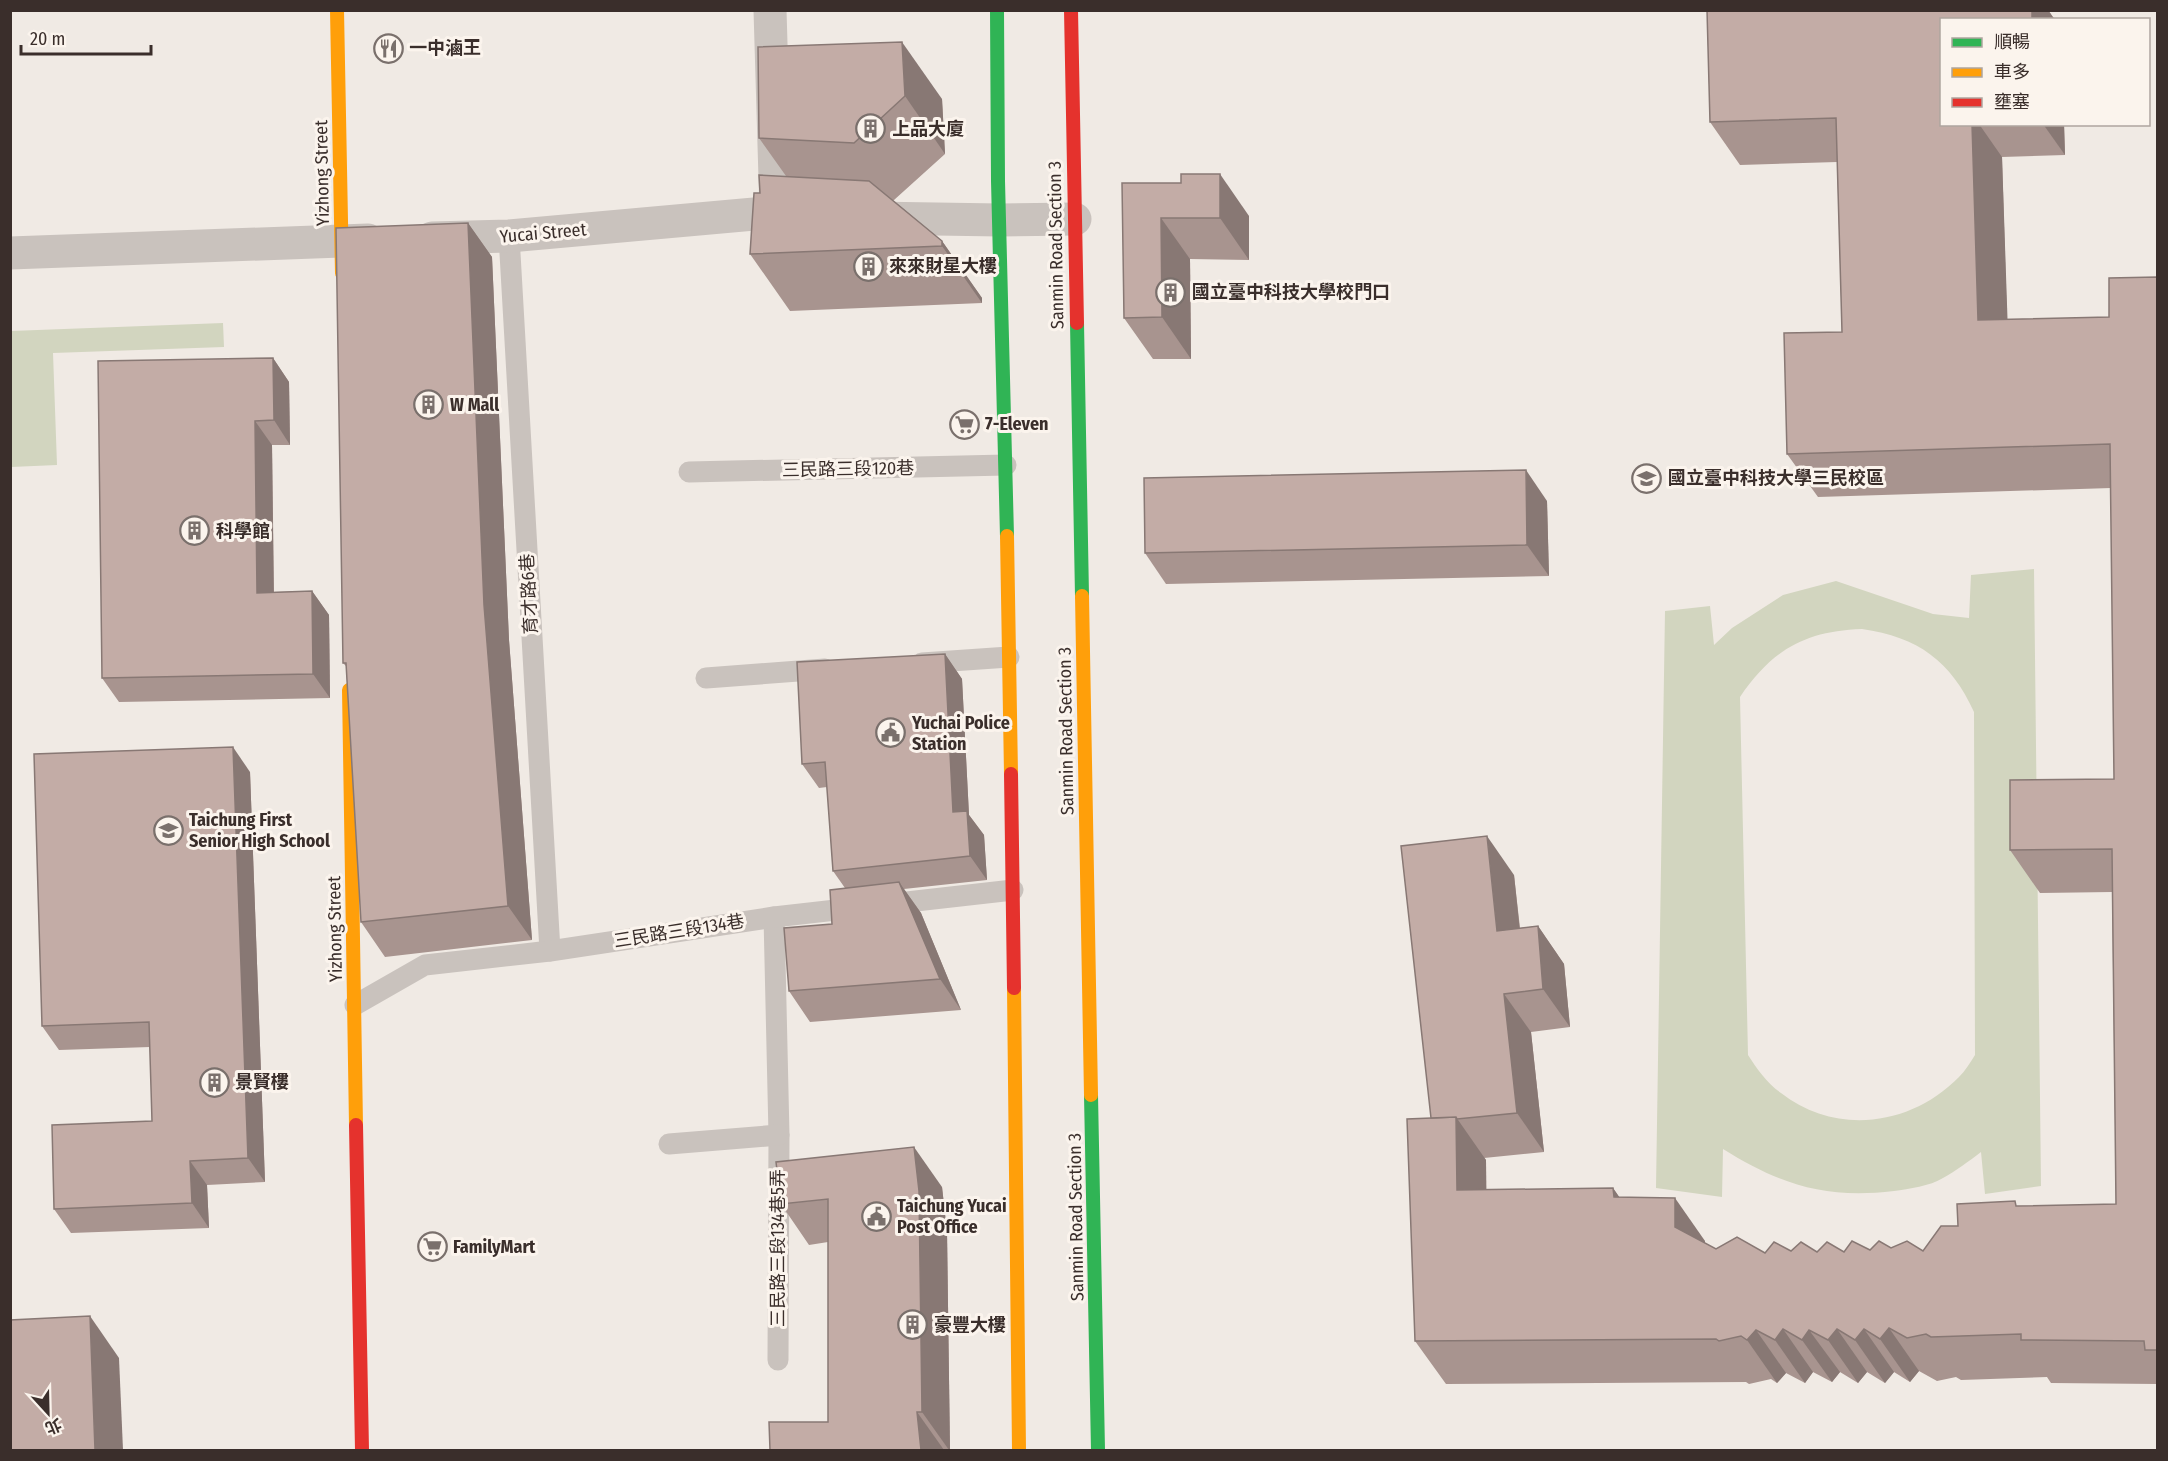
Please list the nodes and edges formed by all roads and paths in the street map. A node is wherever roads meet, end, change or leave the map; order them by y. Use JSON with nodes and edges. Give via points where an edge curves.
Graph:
{"nodes":[{"id":1,"x":337,"y":10,"type":"edge"},
{"id":2,"x":770,"y":10,"type":"edge"},
{"id":3,"x":997,"y":10,"type":"edge"},
{"id":4,"x":1071,"y":10,"type":"edge"},
{"id":5,"x":776,"y":212,"type":"junction"},
{"id":6,"x":1075,"y":219,"type":"junction"},
{"id":7,"x":1000,"y":220,"type":"junction"},
{"id":8,"x":509,"y":236,"type":"junction"},
{"id":9,"x":341,"y":240,"type":"junction"},
{"id":10,"x":10,"y":252,"type":"edge"},
{"id":11,"x":342,"y":287,"type":"edge"},
{"id":12,"x":1006,"y":465,"type":"junction"},
{"id":13,"x":689,"y":472,"type":"dead end"},
{"id":14,"x":1009,"y":657,"type":"junction"},
{"id":15,"x":904,"y":664,"type":"edge"},
{"id":16,"x":846,"y":668,"type":"edge"},
{"id":17,"x":706,"y":678,"type":"dead end"},
{"id":18,"x":349,"y":682,"type":"edge"},
{"id":19,"x":1013,"y":890,"type":"junction"},
{"id":20,"x":774,"y":917,"type":"junction"},
{"id":21,"x":549,"y":951,"type":"junction"},
{"id":22,"x":355,"y":1005,"type":"junction"},
{"id":23,"x":779,"y":1135,"type":"junction"},
{"id":24,"x":669,"y":1144,"type":"dead end"},
{"id":25,"x":777,"y":1360,"type":"dead end"},
{"id":26,"x":362,"y":1450,"type":"edge"},
{"id":27,"x":1019,"y":1450,"type":"edge"},
{"id":28,"x":1098,"y":1450,"type":"edge"}],
"edges":[{"from":1,"to":9,"type":"main road","name":"Yizhong Street"},
{"from":2,"to":5,"type":"street"},
{"from":3,"to":7,"type":"main road"},
{"from":4,"to":6,"type":"main road","name":"Sanmin Road Section 3"},
{"from":5,"to":7,"type":"street","name":"Yucai Street"},
{"from":5,"to":8,"type":"street","name":"Yucai Street"},
{"from":6,"to":7,"type":"street","name":"Yucai Street"},
{"from":6,"to":28,"type":"main road","name":"Sanmin Road Section 3"},
{"from":7,"to":12,"type":"main road"},
{"from":8,"to":9,"type":"street","name":"Yucai Street"},
{"from":8,"to":21,"type":"lane","name":"育才路6巷"},
{"from":9,"to":10,"type":"street","name":"Yucai Street"},
{"from":9,"to":11,"type":"main road","name":"Yizhong Street"},
{"from":12,"to":13,"type":"lane","name":"三民路三段120巷"},
{"from":12,"to":14,"type":"main road"},
{"from":14,"to":15,"type":"lane"},
{"from":14,"to":19,"type":"main road"},
{"from":16,"to":17,"type":"lane"},
{"from":18,"to":22,"type":"main road","name":"Yizhong Street"},
{"from":19,"to":20,"type":"lane","name":"三民路三段134巷"},
{"from":19,"to":27,"type":"main road"},
{"from":20,"to":21,"type":"lane","name":"三民路三段134巷"},
{"from":20,"to":23,"type":"lane","name":"三民路三段134巷5弄"},
{"from":21,"to":22,"type":"lane","name":"三民路三段134巷","via":[[425,965]]},
{"from":22,"to":26,"type":"main road","name":"Yizhong Street"},
{"from":23,"to":24,"type":"lane"},
{"from":23,"to":25,"type":"lane","name":"三民路三段134巷5弄"}]}
